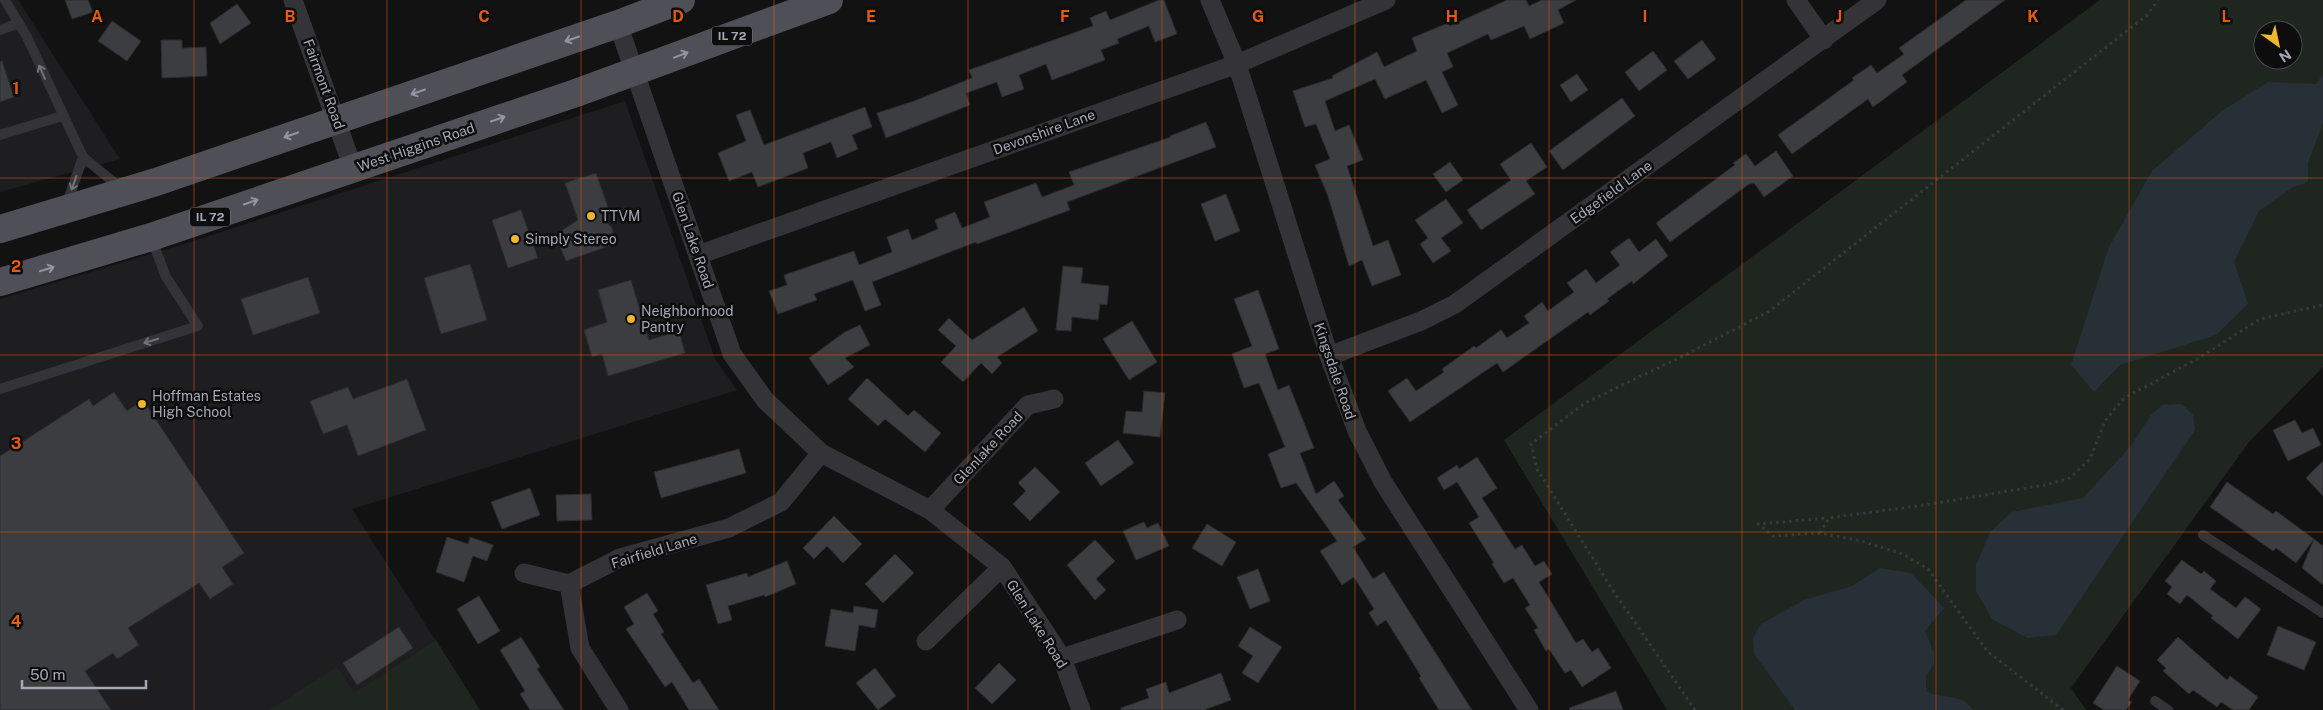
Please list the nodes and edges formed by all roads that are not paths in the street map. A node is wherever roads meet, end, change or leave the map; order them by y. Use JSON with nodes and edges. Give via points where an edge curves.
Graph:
{"nodes":[{"id":1,"x":5,"y":0,"type":"edge"},
{"id":2,"x":293,"y":0,"type":"edge"},
{"id":3,"x":681,"y":0,"type":"edge"},
{"id":4,"x":829,"y":0,"type":"edge"},
{"id":5,"x":1210,"y":0,"type":"edge"},
{"id":6,"x":1386,"y":0,"type":"edge"},
{"id":7,"x":1796,"y":0,"type":"edge"},
{"id":8,"x":1877,"y":0,"type":"edge"},
{"id":9,"x":19,"y":23,"type":"junction"},
{"id":10,"x":618,"y":24,"type":"junction"},
{"id":11,"x":0,"y":30,"type":"edge"},
{"id":12,"x":1824,"y":40,"type":"junction"},
{"id":13,"x":1237,"y":64,"type":"junction"},
{"id":14,"x":635,"y":73,"type":"junction"},
{"id":15,"x":62,"y":116,"type":"junction"},
{"id":16,"x":337,"y":120,"type":"junction"},
{"id":17,"x":0,"y":135,"type":"edge"},
{"id":18,"x":83,"y":157,"type":"junction"},
{"id":19,"x":353,"y":168,"type":"junction"},
{"id":20,"x":124,"y":191,"type":"junction"},
{"id":21,"x":65,"y":209,"type":"junction"},
{"id":22,"x":0,"y":229,"type":"edge"},
{"id":23,"x":151,"y":237,"type":"junction"},
{"id":24,"x":698,"y":255,"type":"junction"},
{"id":25,"x":0,"y":282,"type":"edge"},
{"id":26,"x":1329,"y":356,"type":"junction"},
{"id":27,"x":0,"y":388,"type":"edge"},
{"id":28,"x":1054,"y":399,"type":"dead end"},
{"id":29,"x":821,"y":453,"type":"junction"},
{"id":30,"x":930,"y":510,"type":"junction"},
{"id":31,"x":2203,"y":535,"type":"dead end"},
{"id":32,"x":1002,"y":567,"type":"junction"},
{"id":33,"x":524,"y":573,"type":"dead end"},
{"id":34,"x":569,"y":584,"type":"junction"},
{"id":35,"x":2323,"y":613,"type":"edge"},
{"id":36,"x":1177,"y":620,"type":"dead end"},
{"id":37,"x":926,"y":641,"type":"dead end"},
{"id":38,"x":1062,"y":658,"type":"junction"},
{"id":39,"x":2155,"y":702,"type":"dead end"},
{"id":40,"x":620,"y":710,"type":"edge"},
{"id":41,"x":1081,"y":710,"type":"edge"},
{"id":42,"x":1529,"y":710,"type":"edge"},
{"id":43,"x":2168,"y":710,"type":"edge"}],
"edges":[{"from":1,"to":9,"type":"lane"},
{"from":2,"to":16,"type":"street","name":"Fairmont Road"},
{"from":3,"to":10,"type":"main road"},
{"from":14,"to":4,"type":"main road","name":"West Higgins Road","number":"IL 72","one_way":true},
{"from":5,"to":13,"type":"street","name":"Kingsdale Road"},
{"from":6,"to":13,"type":"street","name":"Devonshire Lane"},
{"from":7,"to":12,"type":"street"},
{"from":8,"to":12,"type":"street","name":"Edgefield Lane"},
{"from":9,"to":11,"type":"lane"},
{"from":15,"to":9,"type":"lane","one_way":true},
{"from":10,"to":14,"type":"street","name":"Glen Lake Road"},
{"from":10,"to":16,"type":"main road","one_way":true},
{"from":12,"to":26,"type":"street","name":"Edgefield Lane","via":[[1454,304],[1421,321]]},
{"from":13,"to":24,"type":"street","name":"Devonshire Lane"},
{"from":13,"to":26,"type":"street","name":"Kingsdale Road"},
{"from":19,"to":14,"type":"main road","name":"West Higgins Road","number":"IL 72","one_way":true},
{"from":14,"to":24,"type":"street","name":"Glen Lake Road"},
{"from":15,"to":17,"type":"lane"},
{"from":15,"to":18,"type":"lane"},
{"from":16,"to":19,"type":"street","name":"Fairmont Road"},
{"from":16,"to":20,"type":"main road","one_way":true},
{"from":18,"to":20,"type":"lane"},
{"from":18,"to":21,"type":"lane","one_way":true},
{"from":23,"to":19,"type":"main road","name":"West Higgins Road","number":"IL 72","one_way":true},
{"from":20,"to":21,"type":"main road"},
{"from":21,"to":22,"type":"main road"},
{"from":25,"to":23,"type":"main road","name":"West Higgins Road","number":"IL 72","one_way":true},
{"from":23,"to":27,"type":"lane","one_way":true,"via":[[166,277],[198,326]]},
{"from":24,"to":29,"type":"street","name":"Glen Lake Road","via":[[732,354],[764,400]]},
{"from":26,"to":42,"type":"street","name":"Kingsdale Road","via":[[1357,431],[1383,482]]},
{"from":28,"to":30,"type":"street","name":"Glenlake Road","via":[[1028,405]]},
{"from":29,"to":30,"type":"street","name":"Glen Lake Road"},
{"from":29,"to":34,"type":"street","name":"Fairfield Lane","via":[[781,502],[728,528],[620,558]]},
{"from":30,"to":32,"type":"street","name":"Glen Lake Road"},
{"from":31,"to":35,"type":"lane"},
{"from":32,"to":37,"type":"street","name":"Glen Lake Road"},
{"from":32,"to":38,"type":"street","name":"Glen Lake Road"},
{"from":33,"to":34,"type":"street"},
{"from":34,"to":40,"type":"street","via":[[580,648]]},
{"from":36,"to":38,"type":"street"},
{"from":38,"to":41,"type":"street","name":"Glen Lake Road"},
{"from":39,"to":43,"type":"lane"}]}
